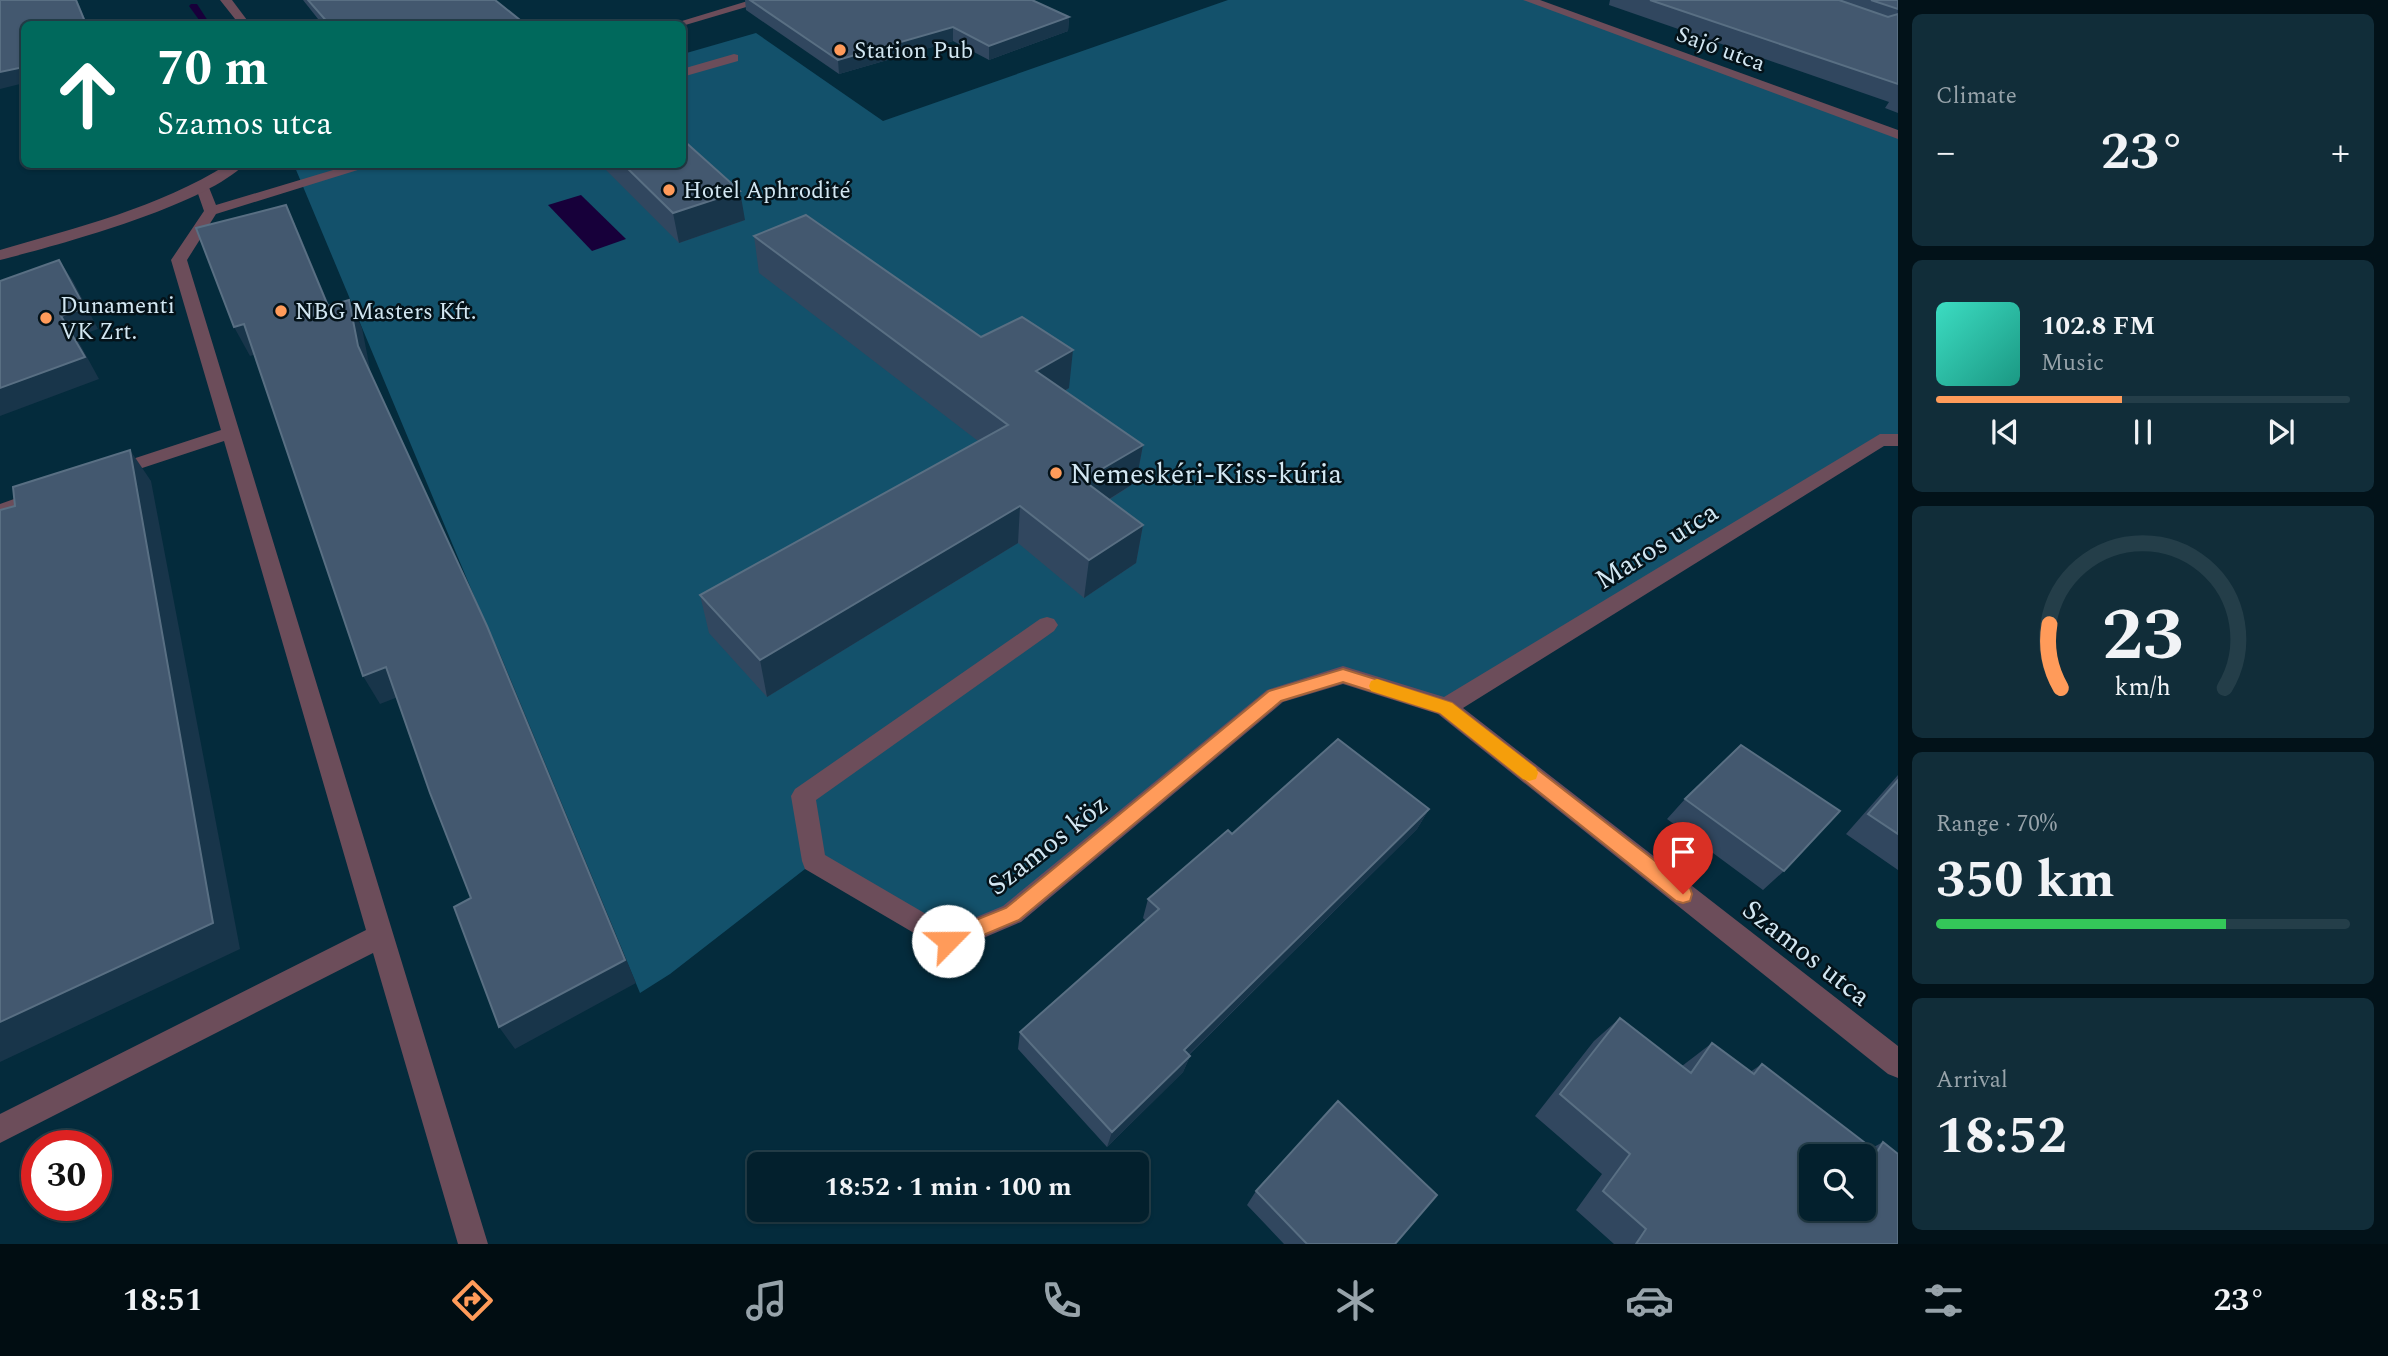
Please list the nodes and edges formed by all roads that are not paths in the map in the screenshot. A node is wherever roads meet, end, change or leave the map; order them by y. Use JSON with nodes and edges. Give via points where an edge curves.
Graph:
{"nodes":[{"id":1,"x":226,"y":0,"type":"edge"},
{"id":2,"x":764,"y":0,"type":"edge"},
{"id":3,"x":1530,"y":0,"type":"edge"},
{"id":4,"x":243,"y":21,"type":"edge"},
{"id":5,"x":686,"y":22,"type":"edge"},
{"id":6,"x":734,"y":58,"type":"dead end"},
{"id":7,"x":686,"y":72,"type":"edge"},
{"id":8,"x":1898,"y":135,"type":"edge"},
{"id":9,"x":232,"y":168,"type":"edge"},
{"id":10,"x":356,"y":168,"type":"edge"},
{"id":11,"x":203,"y":188,"type":"junction"},
{"id":12,"x":211,"y":211,"type":"junction"},
{"id":13,"x":0,"y":255,"type":"edge"},
{"id":14,"x":229,"y":433,"type":"junction"},
{"id":15,"x":1898,"y":440,"type":"edge"},
{"id":16,"x":99,"y":477,"type":"edge"},
{"id":17,"x":62,"y":489,"type":"edge"},
{"id":18,"x":0,"y":510,"type":"edge"},
{"id":19,"x":1047,"y":625,"type":"dead end"},
{"id":20,"x":1446,"y":708,"type":"junction"},
{"id":21,"x":380,"y":936,"type":"junction"},
{"id":22,"x":1898,"y":1064,"type":"edge"},
{"id":23,"x":0,"y":1129,"type":"edge"},
{"id":24,"x":473,"y":1244,"type":"edge"}],
"edges":[{"from":1,"to":4,"type":"street"},
{"from":2,"to":5,"type":"street"},
{"from":3,"to":8,"type":"street","name":"Sajó utca"},
{"from":6,"to":7,"type":"street"},
{"from":9,"to":11,"type":"street"},
{"from":10,"to":12,"type":"street"},
{"from":11,"to":12,"type":"street"},
{"from":11,"to":13,"type":"street"},
{"from":12,"to":14,"type":"street","via":[[179,260]]},
{"from":14,"to":16,"type":"street"},
{"from":14,"to":21,"type":"street"},
{"from":15,"to":20,"type":"street","name":"Maros utca","via":[[1880,440]]},
{"from":17,"to":18,"type":"street"},
{"from":19,"to":20,"type":"street","name":"Szamos köz","via":[[803,796],[814,861],[948,941],[1012,914],[1275,696],[1343,676]]},
{"from":20,"to":22,"type":"street","name":"Szamos utca"},
{"from":21,"to":23,"type":"street"},
{"from":21,"to":24,"type":"street"}]}
